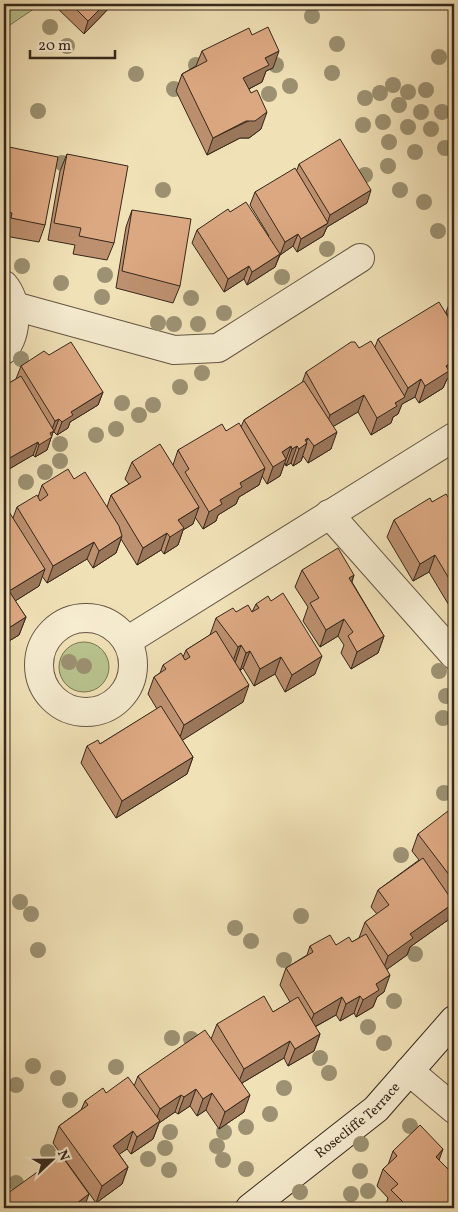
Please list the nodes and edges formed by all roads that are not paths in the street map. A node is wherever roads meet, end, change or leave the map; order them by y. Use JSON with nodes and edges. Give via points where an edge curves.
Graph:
{"nodes":[{"id":1,"x":360,"y":258,"type":"dead end"},
{"id":2,"x":9,"y":295,"type":"edge"},
{"id":3,"x":4,"y":350,"type":"edge"},
{"id":4,"x":454,"y":437,"type":"edge"},
{"id":5,"x":329,"y":514,"type":"junction"},
{"id":6,"x":127,"y":641,"type":"dead end"},
{"id":7,"x":454,"y":655,"type":"edge"},
{"id":8,"x":454,"y":1020,"type":"edge"},
{"id":9,"x":408,"y":1071,"type":"junction"},
{"id":10,"x":454,"y":1108,"type":"edge"},
{"id":11,"x":250,"y":1208,"type":"edge"}],
"edges":[{"from":1,"to":2,"type":"street","via":[[218,348],[174,350]]},
{"from":2,"to":3,"type":"street","via":[[14,326]]},
{"from":4,"to":5,"type":"street"},
{"from":5,"to":6,"type":"street"},
{"from":5,"to":7,"type":"street"},
{"from":8,"to":9,"type":"street","name":"Rosecliffe Terrace"},
{"from":9,"to":10,"type":"street"},
{"from":9,"to":11,"type":"street","name":"Rosecliffe Terrace","via":[[376,1109]]}]}
